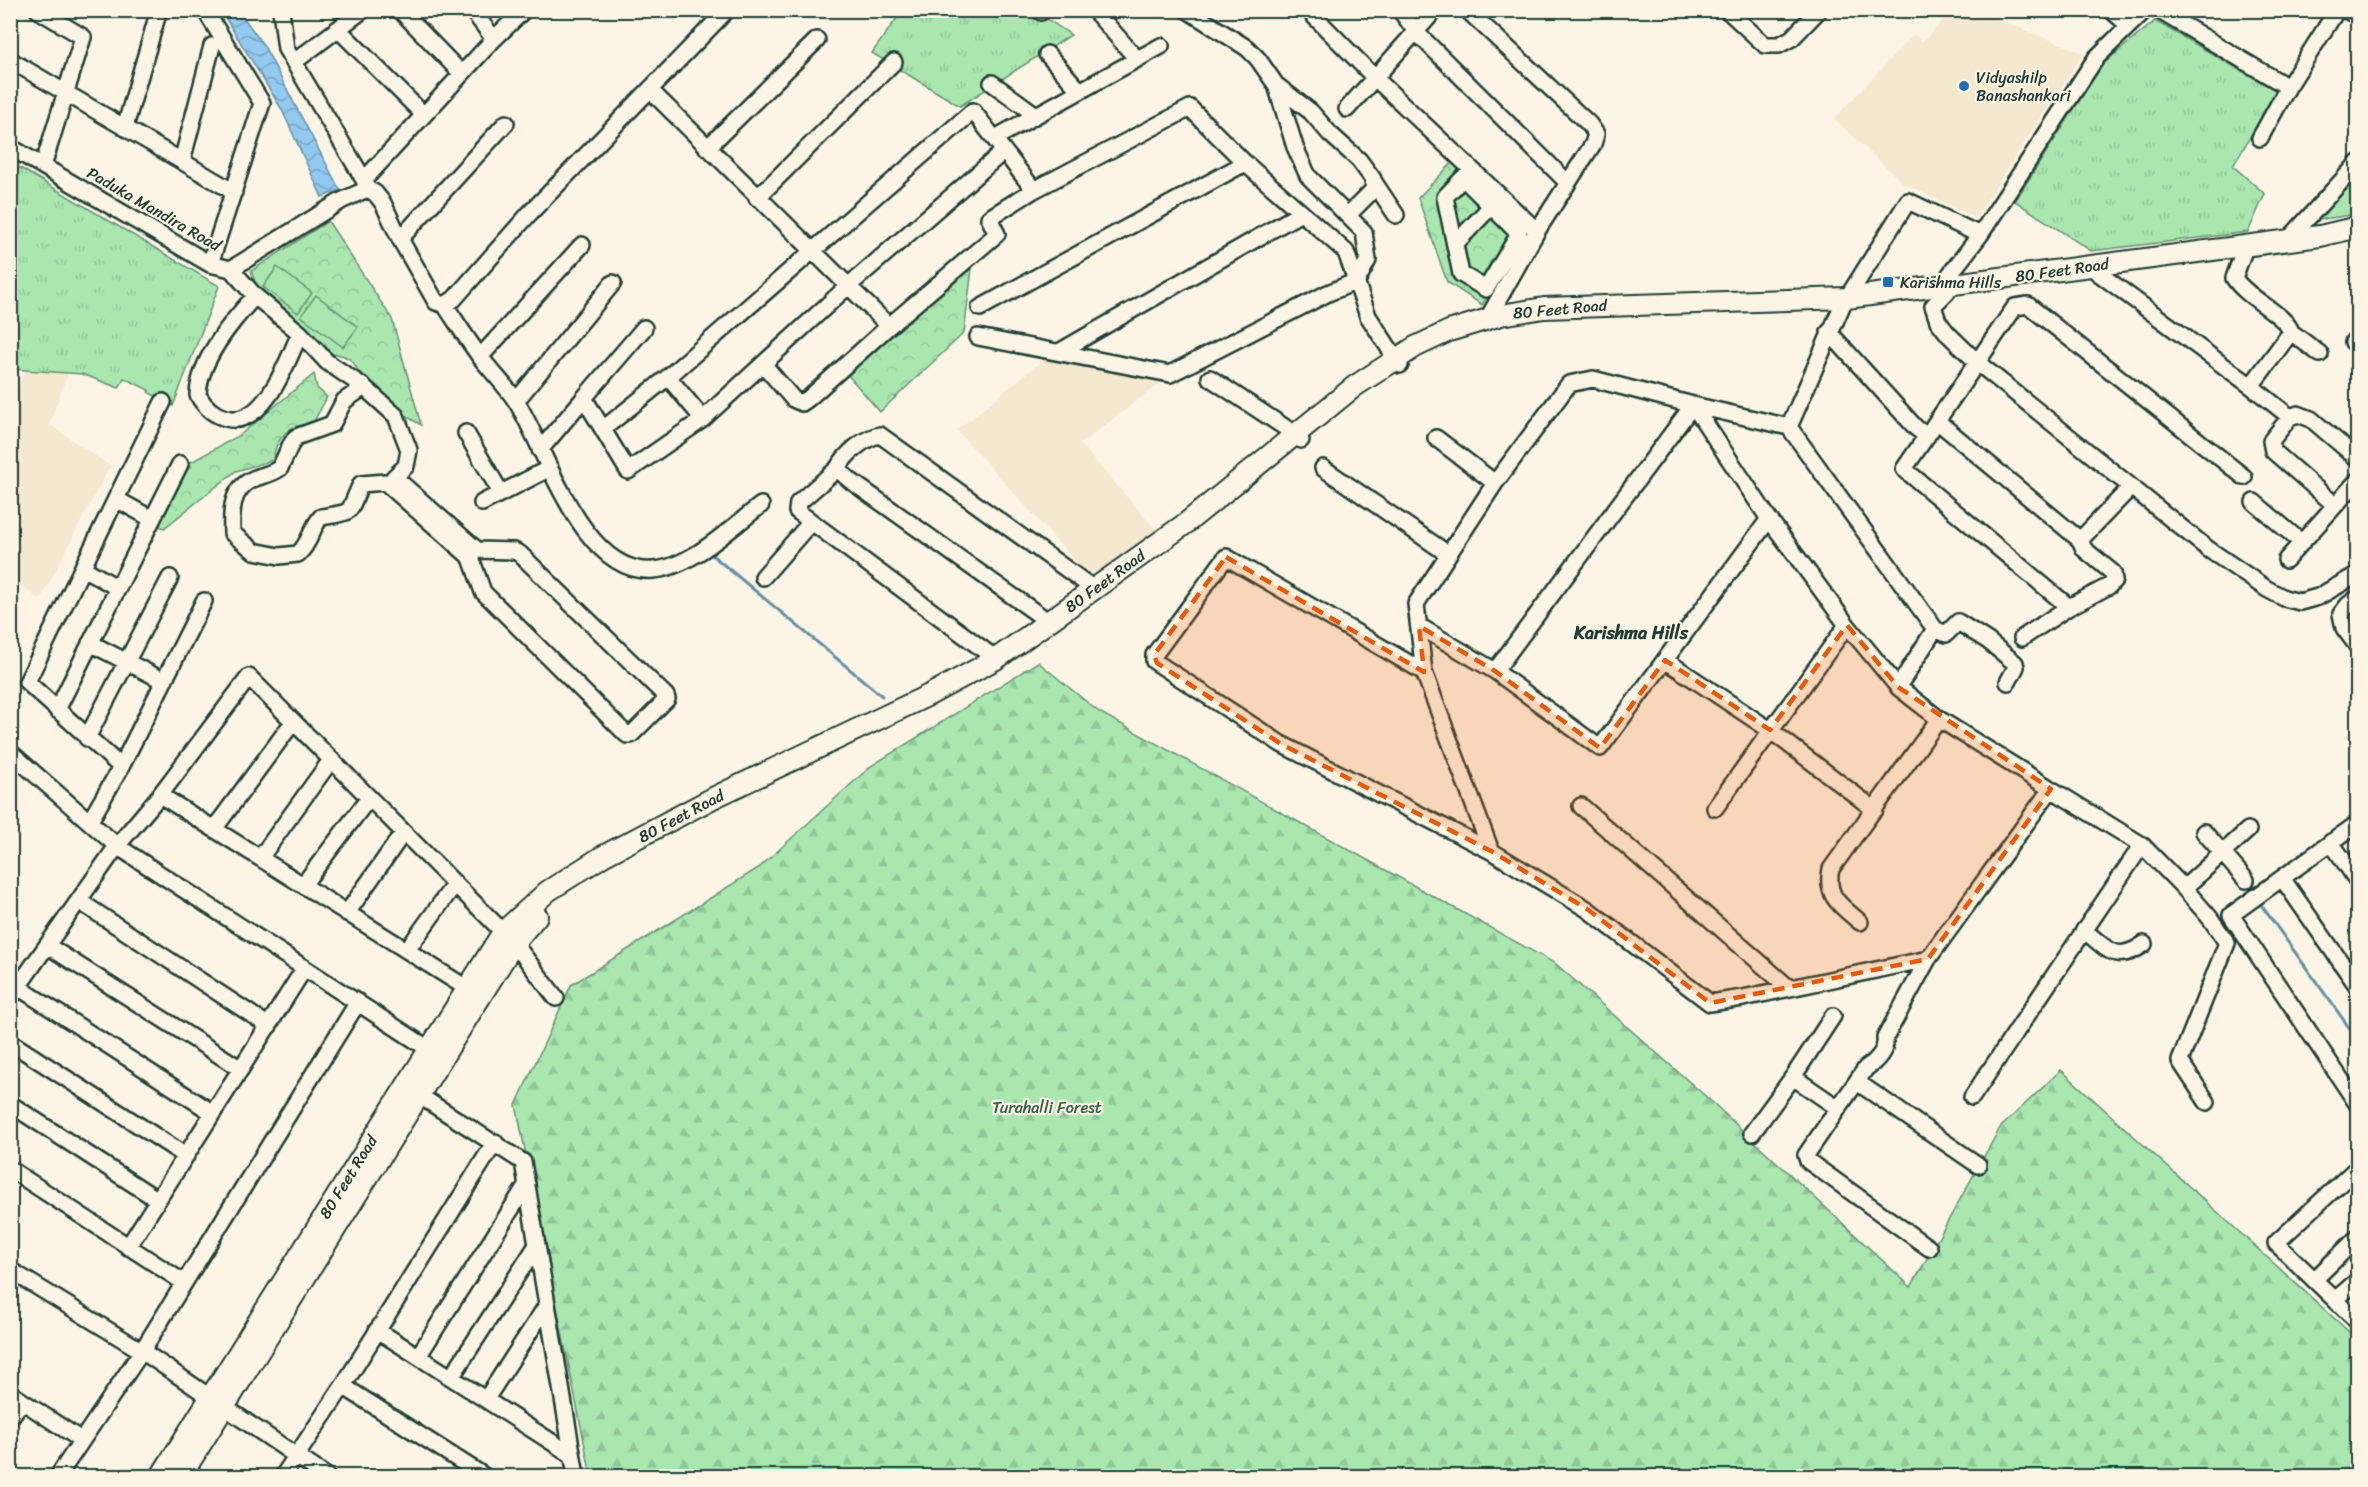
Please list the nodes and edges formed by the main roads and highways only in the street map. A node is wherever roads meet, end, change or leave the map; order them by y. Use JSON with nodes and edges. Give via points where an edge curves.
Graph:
{"nodes":[{"id":1,"x":2358,"y":228,"type":"edge"},
{"id":2,"x":2358,"y":235,"type":"edge"},
{"id":3,"x":1948,"y":288,"type":"junction"},
{"id":4,"x":1844,"y":302,"type":"junction"},
{"id":5,"x":1398,"y":362,"type":"junction"},
{"id":6,"x":1298,"y":437,"type":"junction"},
{"id":7,"x":655,"y":834,"type":"junction"},
{"id":8,"x":508,"y":938,"type":"junction"},
{"id":9,"x":436,"y":1054,"type":"junction"},
{"id":10,"x":217,"y":1403,"type":"junction"},
{"id":11,"x":161,"y":1476,"type":"edge"},
{"id":12,"x":181,"y":1476,"type":"edge"}],
"edges":[{"from":1,"to":3,"type":"main road","name":"80 Feet Road"},
{"from":2,"to":3,"type":"main road","name":"80 Feet Road","via":[[2097,272]]},
{"from":3,"to":4,"type":"main road","name":"80 Feet Road"},
{"from":4,"to":5,"type":"main road","name":"80 Feet Road","via":[[1545,316],[1502,322],[1470,332]]},
{"from":4,"to":5,"type":"main road","name":"80 Feet Road","via":[[1569,306],[1522,311],[1488,318],[1432,339]]},
{"from":5,"to":6,"type":"main road","name":"80 Feet Road"},
{"from":6,"to":7,"type":"main road","name":"80 Feet Road","via":[[1185,524],[996,659],[715,797]]},
{"from":6,"to":7,"type":"main road","name":"80 Feet Road","via":[[1190,530],[1000,665],[933,702]]},
{"from":7,"to":8,"type":"main road","name":"80 Feet Road","via":[[607,863]]},
{"from":8,"to":9,"type":"main road","name":"80 Feet Road"},
{"from":8,"to":9,"type":"main road","name":"80 Feet Road","via":[[468,988]]},
{"from":9,"to":10,"type":"main road","name":"80 Feet Road"},
{"from":9,"to":10,"type":"main road","name":"80 Feet Road","via":[[420,1096]]},
{"from":10,"to":11,"type":"main road","name":"80 Feet Road"},
{"from":10,"to":12,"type":"main road","name":"80 Feet Road"}]}
